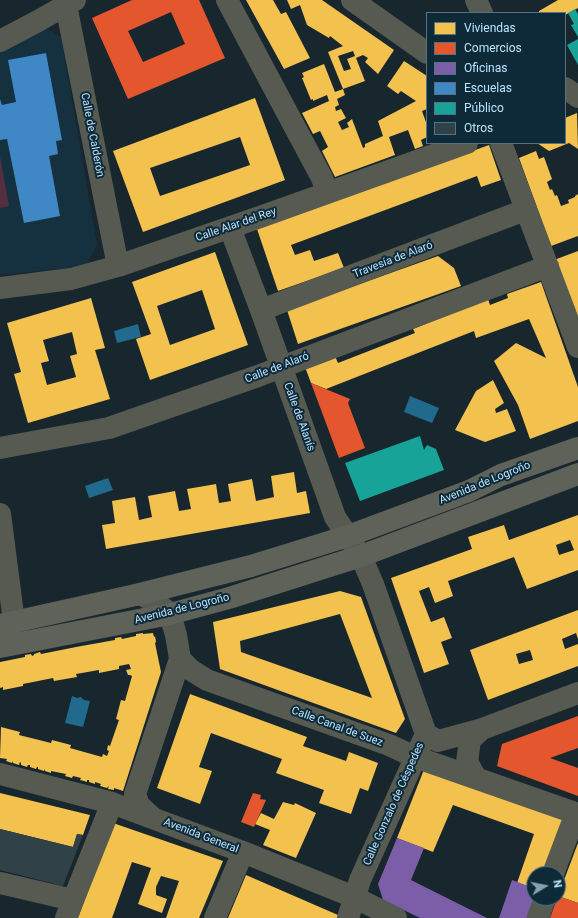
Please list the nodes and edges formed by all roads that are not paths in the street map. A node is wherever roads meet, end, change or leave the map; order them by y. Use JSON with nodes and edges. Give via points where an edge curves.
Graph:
{"nodes":[{"id":1,"x":227,"y":0,"type":"edge"},
{"id":2,"x":352,"y":0,"type":"edge"},
{"id":3,"x":476,"y":0,"type":"edge"},
{"id":4,"x":70,"y":3,"type":"edge"},
{"id":5,"x":482,"y":12,"type":"edge"},
{"id":6,"x":0,"y":41,"type":"edge"},
{"id":7,"x":426,"y":52,"type":"edge"},
{"id":8,"x":566,"y":89,"type":"edge"},
{"id":9,"x":578,"y":97,"type":"edge"},
{"id":10,"x":566,"y":99,"type":"edge"},
{"id":11,"x":464,"y":144,"type":"edge"},
{"id":12,"x":501,"y":144,"type":"edge"},
{"id":13,"x":327,"y":192,"type":"junction"},
{"id":14,"x":525,"y":210,"type":"junction"},
{"id":15,"x":230,"y":228,"type":"junction"},
{"id":16,"x":118,"y":266,"type":"junction"},
{"id":17,"x":548,"y":266,"type":"junction"},
{"id":18,"x":0,"y":288,"type":"edge"},
{"id":19,"x":261,"y":310,"type":"junction"},
{"id":20,"x":576,"y":336,"type":"edge"},
{"id":21,"x":281,"y":367,"type":"junction"},
{"id":22,"x":0,"y":448,"type":"edge"},
{"id":23,"x":578,"y":448,"type":"edge"},
{"id":24,"x":578,"y":474,"type":"edge"},
{"id":25,"x":0,"y":514,"type":"edge"},
{"id":26,"x":348,"y":536,"type":"junction"},
{"id":27,"x":361,"y":556,"type":"junction"},
{"id":28,"x":140,"y":594,"type":"junction"},
{"id":29,"x":170,"y":614,"type":"junction"},
{"id":30,"x":7,"y":624,"type":"edge"},
{"id":31,"x":0,"y":647,"type":"edge"},
{"id":32,"x":180,"y":659,"type":"junction"},
{"id":33,"x":578,"y":693,"type":"edge"},
{"id":34,"x":482,"y":729,"type":"junction"},
{"id":35,"x":426,"y":734,"type":"junction"},
{"id":36,"x":415,"y":757,"type":"junction"},
{"id":37,"x":0,"y":774,"type":"edge"},
{"id":38,"x":476,"y":778,"type":"junction"},
{"id":39,"x":135,"y":794,"type":"junction"},
{"id":40,"x":112,"y":803,"type":"junction"},
{"id":41,"x":577,"y":814,"type":"edge"},
{"id":42,"x":153,"y":818,"type":"junction"},
{"id":43,"x":243,"y":852,"type":"junction"},
{"id":44,"x":556,"y":866,"type":"edge"},
{"id":45,"x":0,"y":883,"type":"edge"},
{"id":46,"x":0,"y":888,"type":"edge"},
{"id":47,"x":354,"y":897,"type":"junction"},
{"id":48,"x":542,"y":906,"type":"edge"},
{"id":49,"x":70,"y":908,"type":"edge"},
{"id":50,"x":215,"y":918,"type":"edge"},
{"id":51,"x":348,"y":918,"type":"edge"},
{"id":52,"x":396,"y":918,"type":"edge"},
{"id":53,"x":538,"y":918,"type":"edge"}],
"edges":[{"from":1,"to":13,"type":"street","via":[[322,178]]},
{"from":2,"to":7,"type":"street"},
{"from":3,"to":5,"type":"street"},
{"from":4,"to":6,"type":"street"},
{"from":4,"to":16,"type":"street","name":"Calle de Calderón"},
{"from":8,"to":9,"type":"street"},
{"from":9,"to":10,"type":"street"},
{"from":11,"to":13,"type":"street","name":"Calle Alar del Rey"},
{"from":12,"to":14,"type":"street"},
{"from":13,"to":15,"type":"street","name":"Calle Alar del Rey"},
{"from":14,"to":17,"type":"street"},
{"from":14,"to":19,"type":"street","name":"Travesía de Alaró"},
{"from":15,"to":16,"type":"street","name":"Calle Alar del Rey"},
{"from":15,"to":19,"type":"street","name":"Calle de Alanís"},
{"from":16,"to":18,"type":"street","name":"Calle Alar del Rey","via":[[71,279]]},
{"from":17,"to":20,"type":"street"},
{"from":17,"to":21,"type":"street","name":"Calle de Alaró"},
{"from":19,"to":21,"type":"street","name":"Calle de Alanís"},
{"from":21,"to":22,"type":"street","name":"Calle de Alaró","via":[[109,428]]},
{"from":21,"to":26,"type":"street","name":"Calle de Alanís","via":[[335,517]]},
{"from":23,"to":26,"type":"main road","name":"Avenida de Logroño","via":[[500,475],[469,491]]},
{"from":24,"to":27,"type":"main road","name":"Avenida de Logroño"},
{"from":25,"to":30,"type":"street"},
{"from":26,"to":27,"type":"street"},
{"from":26,"to":28,"type":"main road","name":"Avenida de Logroño","via":[[251,566]]},
{"from":27,"to":29,"type":"main road","name":"Avenida de Logroño"},
{"from":27,"to":35,"type":"street","name":"Calle Gonzalo de Céspedes"},
{"from":28,"to":29,"type":"street"},
{"from":28,"to":30,"type":"main road","name":"Avenida de Logroño"},
{"from":29,"to":31,"type":"main road","name":"Avenida de Logroño"},
{"from":29,"to":32,"type":"street"},
{"from":32,"to":36,"type":"street","name":"Calle Canal de Suez","via":[[207,680],[390,745]]},
{"from":32,"to":39,"type":"street"},
{"from":33,"to":34,"type":"street"},
{"from":34,"to":35,"type":"street","via":[[438,742]]},
{"from":34,"to":38,"type":"street","via":[[470,740],[468,753],[467,762]]},
{"from":35,"to":36,"type":"street","name":"Calle Gonzalo de Céspedes"},
{"from":36,"to":38,"type":"street","name":"Calle Canal de Suez"},
{"from":36,"to":47,"type":"street","name":"Calle Gonzalo de Céspedes"},
{"from":37,"to":40,"type":"street","name":"Avenida General"},
{"from":38,"to":41,"type":"street","name":"Calle Canal de Suez"},
{"from":39,"to":40,"type":"street","via":[[127,800]]},
{"from":39,"to":42,"type":"street","via":[[139,805]]},
{"from":40,"to":42,"type":"street","name":"Avenida General"},
{"from":40,"to":49,"type":"street"},
{"from":41,"to":44,"type":"street"},
{"from":42,"to":43,"type":"street","name":"Avenida General"},
{"from":43,"to":47,"type":"street","name":"Avenida General"},
{"from":43,"to":50,"type":"street"},
{"from":45,"to":49,"type":"street"},
{"from":46,"to":49,"type":"street"},
{"from":47,"to":51,"type":"street","name":"Calle Gonzalo de Céspedes"},
{"from":47,"to":52,"type":"street","name":"Avenida General"},
{"from":48,"to":53,"type":"street"}]}
